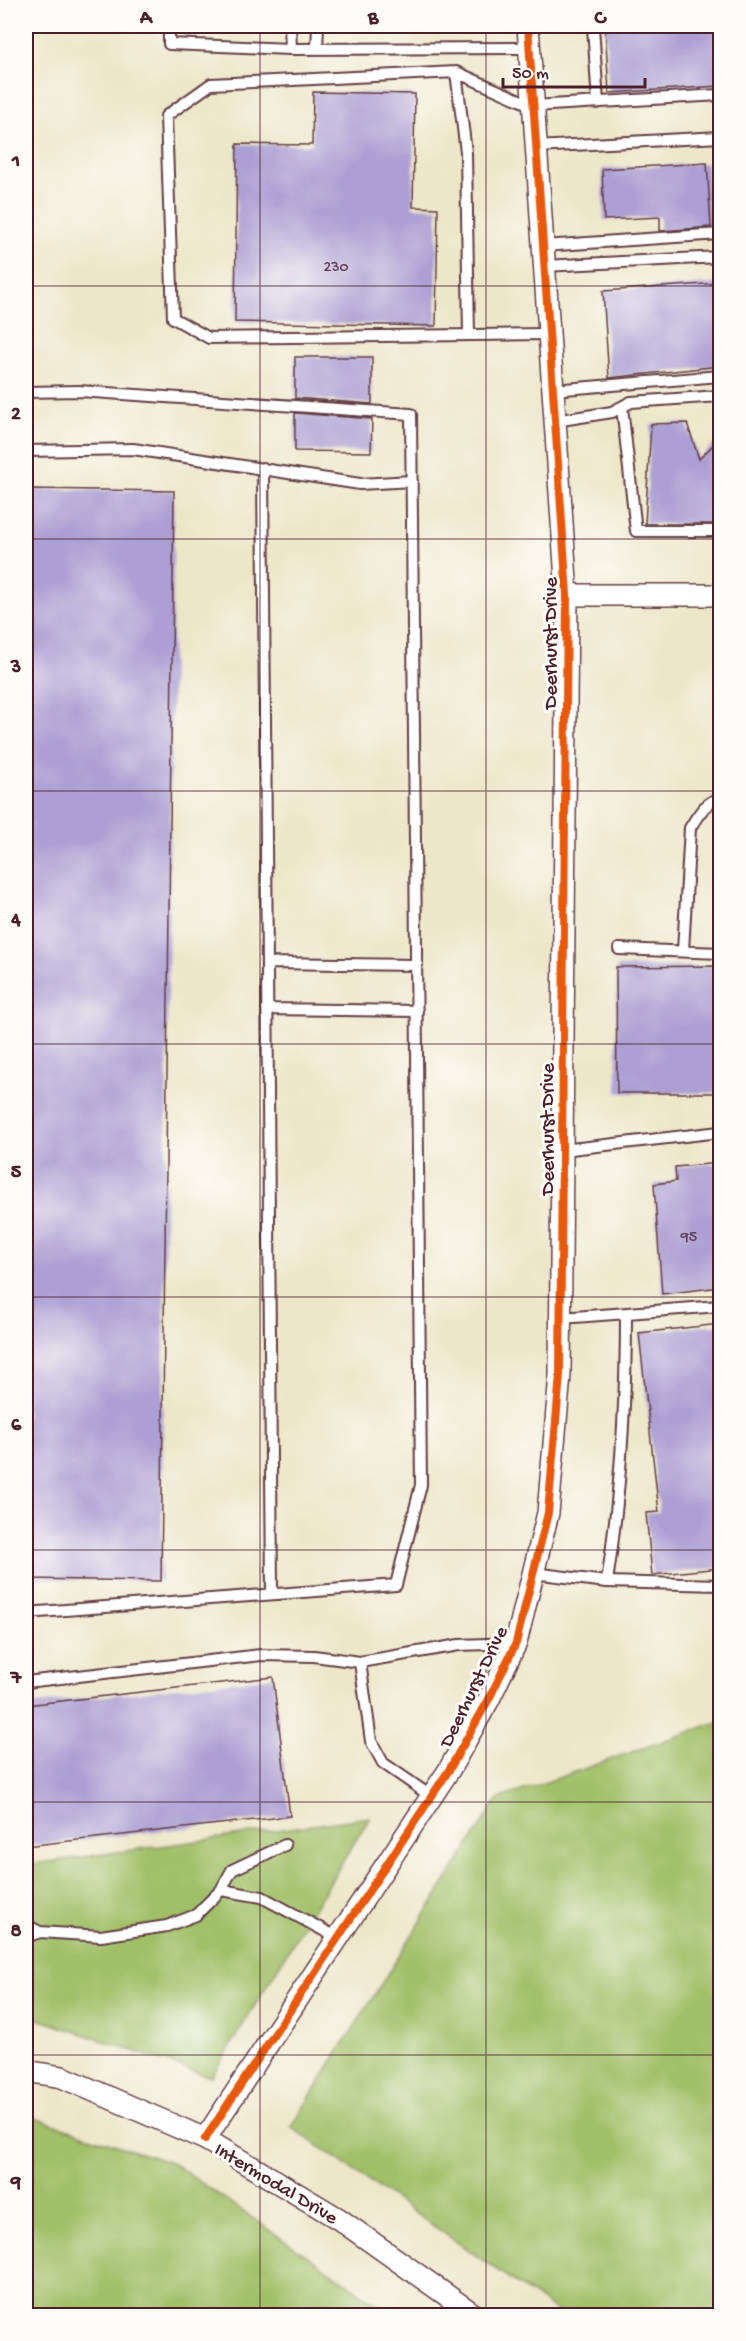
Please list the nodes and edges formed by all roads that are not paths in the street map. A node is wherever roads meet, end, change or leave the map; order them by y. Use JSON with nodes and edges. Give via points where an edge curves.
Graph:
{"nodes":[{"id":1,"x":169,"y":26,"type":"edge"},
{"id":2,"x":290,"y":26,"type":"edge"},
{"id":3,"x":318,"y":26,"type":"edge"},
{"id":4,"x":528,"y":26,"type":"edge"},
{"id":5,"x":593,"y":26,"type":"edge"},
{"id":6,"x":529,"y":48,"type":"junction"},
{"id":7,"x":291,"y":49,"type":"junction"},
{"id":8,"x":317,"y":49,"type":"junction"},
{"id":9,"x":456,"y":72,"type":"junction"},
{"id":10,"x":720,"y":96,"type":"edge"},
{"id":11,"x":598,"y":103,"type":"junction"},
{"id":12,"x":534,"y":106,"type":"junction"},
{"id":13,"x":720,"y":137,"type":"edge"},
{"id":14,"x":536,"y":147,"type":"junction"},
{"id":15,"x":720,"y":234,"type":"edge"},
{"id":16,"x":544,"y":256,"type":"junction"},
{"id":17,"x":720,"y":256,"type":"edge"},
{"id":18,"x":549,"y":334,"type":"junction"},
{"id":19,"x":469,"y":335,"type":"junction"},
{"id":20,"x":720,"y":376,"type":"edge"},
{"id":21,"x":553,"y":390,"type":"junction"},
{"id":22,"x":26,"y":392,"type":"edge"},
{"id":23,"x":720,"y":396,"type":"edge"},
{"id":24,"x":622,"y":407,"type":"junction"},
{"id":25,"x":555,"y":421,"type":"junction"},
{"id":26,"x":26,"y":451,"type":"edge"},
{"id":27,"x":263,"y":468,"type":"junction"},
{"id":28,"x":412,"y":481,"type":"junction"},
{"id":29,"x":720,"y":531,"type":"edge"},
{"id":30,"x":567,"y":595,"type":"junction"},
{"id":31,"x":720,"y":595,"type":"edge"},
{"id":32,"x":720,"y":798,"type":"edge"},
{"id":33,"x":619,"y":949,"type":"dead end"},
{"id":34,"x":683,"y":951,"type":"junction"},
{"id":35,"x":720,"y":953,"type":"edge"},
{"id":36,"x":267,"y":963,"type":"junction"},
{"id":37,"x":417,"y":965,"type":"junction"},
{"id":38,"x":267,"y":1009,"type":"junction"},
{"id":39,"x":417,"y":1011,"type":"junction"},
{"id":40,"x":720,"y":1132,"type":"edge"},
{"id":41,"x":562,"y":1150,"type":"junction"},
{"id":42,"x":720,"y":1306,"type":"edge"},
{"id":43,"x":626,"y":1314,"type":"junction"},
{"id":44,"x":561,"y":1318,"type":"junction"},
{"id":45,"x":533,"y":1573,"type":"junction"},
{"id":46,"x":607,"y":1582,"type":"junction"},
{"id":47,"x":720,"y":1585,"type":"edge"},
{"id":48,"x":272,"y":1592,"type":"junction"},
{"id":49,"x":26,"y":1613,"type":"edge"},
{"id":50,"x":516,"y":1643,"type":"junction"},
{"id":51,"x":360,"y":1662,"type":"junction"},
{"id":52,"x":26,"y":1682,"type":"edge"},
{"id":53,"x":432,"y":1797,"type":"junction"},
{"id":54,"x":285,"y":1845,"type":"dead end"},
{"id":55,"x":221,"y":1890,"type":"junction"},
{"id":56,"x":26,"y":1925,"type":"edge"},
{"id":57,"x":40,"y":1932,"type":"junction"},
{"id":58,"x":26,"y":1937,"type":"edge"},
{"id":59,"x":338,"y":1938,"type":"junction"},
{"id":60,"x":26,"y":2071,"type":"edge"},
{"id":61,"x":205,"y":2139,"type":"junction"},
{"id":62,"x":476,"y":2316,"type":"edge"}],
"edges":[{"from":1,"to":7,"type":"lane","via":[[169,44]]},
{"from":2,"to":7,"type":"lane"},
{"from":3,"to":8,"type":"lane"},
{"from":4,"to":6,"type":"street","name":"Deerhurst Drive"},
{"from":5,"to":11,"type":"lane"},
{"from":6,"to":8,"type":"lane"},
{"from":6,"to":12,"type":"street","name":"Deerhurst Drive"},
{"from":7,"to":8,"type":"lane"},
{"from":9,"to":12,"type":"lane"},
{"from":9,"to":19,"type":"lane","via":[[466,152]]},
{"from":9,"to":19,"type":"lane","via":[[211,84],[166,116],[173,318],[209,338]]},
{"from":10,"to":11,"type":"lane"},
{"from":11,"to":12,"type":"lane"},
{"from":12,"to":14,"type":"street","name":"Deerhurst Drive"},
{"from":13,"to":14,"type":"lane"},
{"from":14,"to":16,"type":"street","name":"Deerhurst Drive"},
{"from":15,"to":16,"type":"lane"},
{"from":16,"to":17,"type":"lane"},
{"from":16,"to":18,"type":"street","name":"Deerhurst Drive"},
{"from":18,"to":19,"type":"lane"},
{"from":18,"to":21,"type":"street","name":"Deerhurst Drive"},
{"from":20,"to":21,"type":"lane"},
{"from":21,"to":25,"type":"street","name":"Deerhurst Drive"},
{"from":22,"to":28,"type":"lane","via":[[79,392],[411,414]]},
{"from":23,"to":24,"type":"lane","via":[[631,402]]},
{"from":24,"to":25,"type":"lane"},
{"from":24,"to":29,"type":"lane","via":[[636,531]]},
{"from":25,"to":30,"type":"street","name":"Deerhurst Drive"},
{"from":26,"to":27,"type":"lane","via":[[133,449]]},
{"from":27,"to":28,"type":"lane","via":[[360,484]]},
{"from":27,"to":36,"type":"lane"},
{"from":28,"to":37,"type":"lane"},
{"from":30,"to":31,"type":"street"},
{"from":30,"to":41,"type":"street","name":"Deerhurst Drive"},
{"from":32,"to":34,"type":"lane","via":[[700,812],[690,828]]},
{"from":33,"to":34,"type":"lane"},
{"from":34,"to":35,"type":"lane"},
{"from":36,"to":37,"type":"lane"},
{"from":36,"to":38,"type":"lane"},
{"from":37,"to":39,"type":"lane"},
{"from":38,"to":39,"type":"lane"},
{"from":38,"to":48,"type":"lane"},
{"from":39,"to":48,"type":"lane","via":[[421,1485],[399,1574],[396,1585]]},
{"from":40,"to":41,"type":"lane"},
{"from":41,"to":44,"type":"street","name":"Deerhurst Drive"},
{"from":42,"to":43,"type":"lane"},
{"from":43,"to":44,"type":"lane"},
{"from":43,"to":46,"type":"lane","via":[[626,1418]]},
{"from":44,"to":45,"type":"street","name":"Deerhurst Drive","via":[[548,1514]]},
{"from":45,"to":46,"type":"lane"},
{"from":45,"to":50,"type":"street","name":"Deerhurst Drive"},
{"from":46,"to":47,"type":"lane"},
{"from":48,"to":49,"type":"lane"},
{"from":50,"to":51,"type":"lane","via":[[459,1645]]},
{"from":50,"to":53,"type":"street","name":"Deerhurst Drive","via":[[489,1699]]},
{"from":51,"to":52,"type":"lane","via":[[261,1655]]},
{"from":51,"to":53,"type":"lane","via":[[371,1741],[383,1763]]},
{"from":53,"to":59,"type":"street","name":"Deerhurst Drive"},
{"from":54,"to":55,"type":"lane","via":[[232,1870]]},
{"from":55,"to":57,"type":"lane","via":[[196,1915],[167,1926],[101,1936]]},
{"from":55,"to":59,"type":"lane","via":[[262,1897]]},
{"from":56,"to":57,"type":"lane"},
{"from":57,"to":58,"type":"lane"},
{"from":59,"to":61,"type":"street","name":"Deerhurst Drive"},
{"from":60,"to":61,"type":"street","name":"Intermodal Drive","via":[[62,2078]]},
{"from":61,"to":62,"type":"street","name":"Intermodal Drive","via":[[339,2218]]}]}
